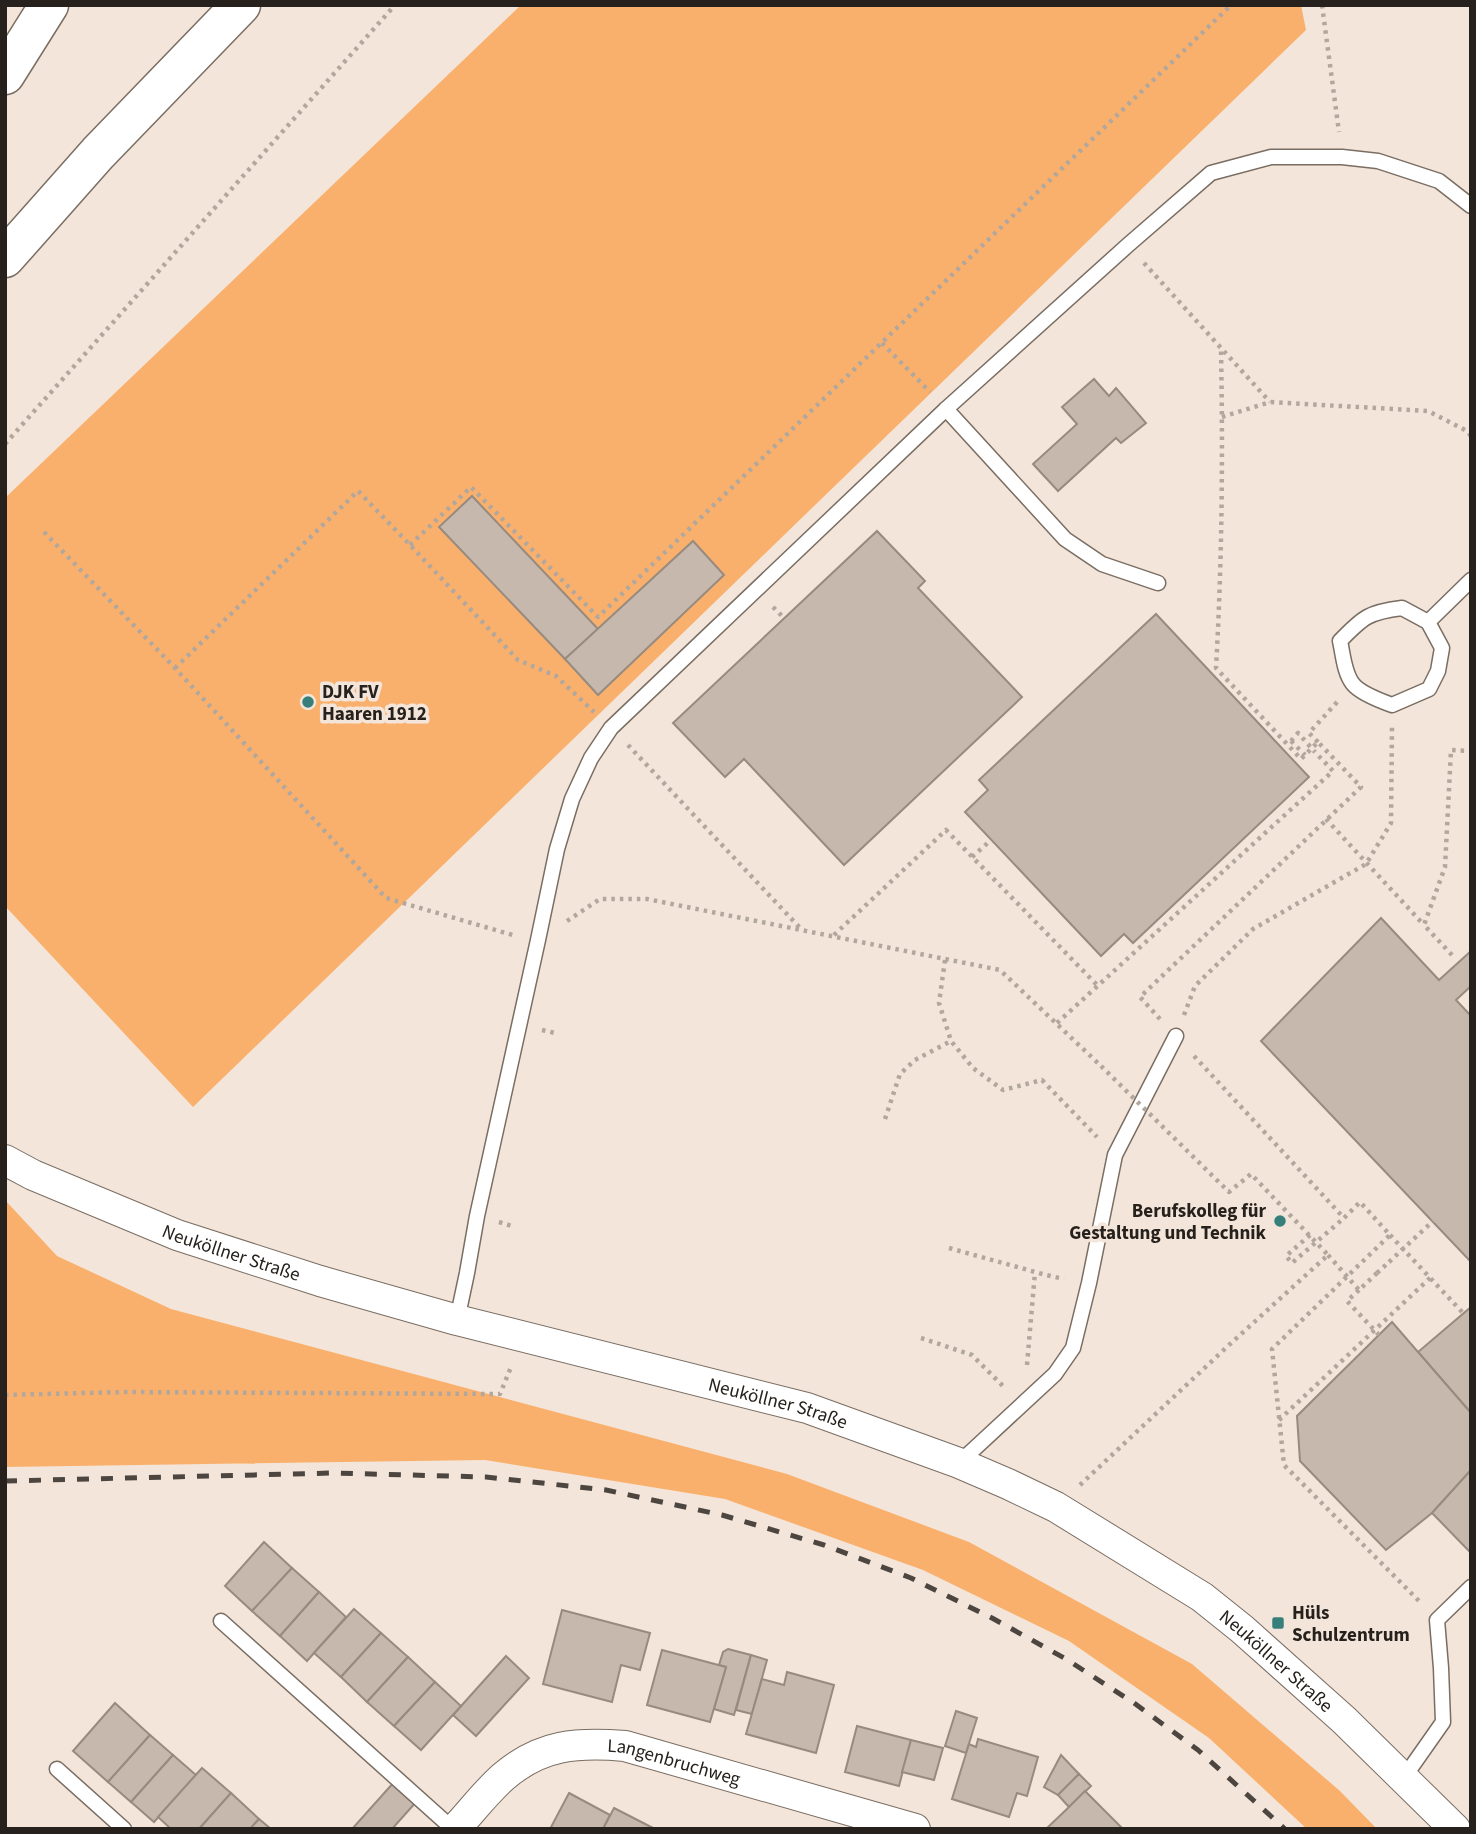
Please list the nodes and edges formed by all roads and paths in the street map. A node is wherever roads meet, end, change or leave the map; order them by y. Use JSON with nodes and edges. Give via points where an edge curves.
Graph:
{"nodes":[{"id":1,"x":49,"y":5,"type":"edge"},
{"id":2,"x":241,"y":5,"type":"edge"},
{"id":3,"x":395,"y":5,"type":"edge"},
{"id":4,"x":1231,"y":5,"type":"edge"},
{"id":5,"x":1322,"y":5,"type":"edge"},
{"id":6,"x":5,"y":75,"type":"edge"},
{"id":7,"x":1342,"y":157,"type":"junction"},
{"id":8,"x":1471,"y":206,"type":"edge"},
{"id":9,"x":1128,"y":245,"type":"junction"},
{"id":10,"x":5,"y":258,"type":"edge"},
{"id":11,"x":881,"y":343,"type":"junction"},
{"id":12,"x":1221,"y":350,"type":"junction"},
{"id":13,"x":1270,"y":402,"type":"junction"},
{"id":14,"x":946,"y":409,"type":"junction"},
{"id":15,"x":1222,"y":417,"type":"junction"},
{"id":16,"x":1471,"y":436,"type":"edge"},
{"id":17,"x":5,"y":444,"type":"edge"},
{"id":18,"x":44,"y":532,"type":"dead end"},
{"id":19,"x":411,"y":545,"type":"junction"},
{"id":20,"x":1471,"y":580,"type":"edge"},
{"id":21,"x":1158,"y":583,"type":"dead end"},
{"id":22,"x":1428,"y":622,"type":"junction"},
{"id":23,"x":175,"y":668,"type":"junction"},
{"id":24,"x":1353,"y":684,"type":"junction"},
{"id":25,"x":1392,"y":705,"type":"junction"},
{"id":26,"x":611,"y":728,"type":"junction"},
{"id":27,"x":1318,"y":742,"type":"junction"},
{"id":28,"x":1471,"y":751,"type":"edge"},
{"id":29,"x":1305,"y":755,"type":"junction"},
{"id":30,"x":1326,"y":819,"type":"junction"},
{"id":31,"x":991,"y":840,"type":"dead end"},
{"id":32,"x":972,"y":857,"type":"junction"},
{"id":33,"x":1366,"y":864,"type":"junction"},
{"id":34,"x":1424,"y":925,"type":"junction"},
{"id":35,"x":801,"y":929,"type":"junction"},
{"id":36,"x":833,"y":935,"type":"junction"},
{"id":37,"x":538,"y":940,"type":"junction"},
{"id":38,"x":1452,"y":956,"type":"dead end"},
{"id":39,"x":945,"y":960,"type":"junction"},
{"id":40,"x":1098,"y":986,"type":"junction"},
{"id":41,"x":1057,"y":1023,"type":"junction"},
{"id":42,"x":1176,"y":1036,"type":"junction"},
{"id":43,"x":951,"y":1041,"type":"junction"},
{"id":44,"x":885,"y":1119,"type":"dead end"},
{"id":45,"x":1115,"y":1155,"type":"junction"},
{"id":46,"x":5,"y":1160,"type":"edge"},
{"id":47,"x":1345,"y":1218,"type":"junction"},
{"id":48,"x":1433,"y":1221,"type":"dead end"},
{"id":49,"x":1390,"y":1235,"type":"junction"},
{"id":50,"x":1310,"y":1236,"type":"junction"},
{"id":51,"x":949,"y":1248,"type":"dead end"},
{"id":52,"x":1328,"y":1255,"type":"junction"},
{"id":53,"x":1035,"y":1272,"type":"junction"},
{"id":54,"x":1046,"y":1275,"type":"dead end"},
{"id":55,"x":1431,"y":1278,"type":"junction"},
{"id":56,"x":1359,"y":1290,"type":"junction"},
{"id":57,"x":1463,"y":1313,"type":"dead end"},
{"id":58,"x":457,"y":1320,"type":"junction"},
{"id":59,"x":1379,"y":1335,"type":"dead end"},
{"id":60,"x":523,"y":1336,"type":"junction"},
{"id":61,"x":921,"y":1338,"type":"dead end"},
{"id":62,"x":5,"y":1395,"type":"edge"},
{"id":63,"x":1022,"y":1405,"type":"junction"},
{"id":64,"x":1279,"y":1420,"type":"junction"},
{"id":65,"x":959,"y":1463,"type":"junction"},
{"id":66,"x":1056,"y":1507,"type":"junction"},
{"id":67,"x":1471,"y":1587,"type":"edge"},
{"id":68,"x":1437,"y":1620,"type":"junction"},
{"id":69,"x":221,"y":1621,"type":"dead end"},
{"id":70,"x":57,"y":1769,"type":"dead end"},
{"id":71,"x":1403,"y":1779,"type":"junction"},
{"id":72,"x":124,"y":1829,"type":"edge"},
{"id":73,"x":454,"y":1829,"type":"edge"},
{"id":74,"x":915,"y":1829,"type":"edge"},
{"id":75,"x":1455,"y":1829,"type":"edge"}],
"edges":[{"from":1,"to":6,"type":"highway"},
{"from":2,"to":10,"type":"highway","via":[[98,153]]},
{"from":3,"to":17,"type":"path"},
{"from":4,"to":11,"type":"path"},
{"from":5,"to":7,"type":"path"},
{"from":7,"to":8,"type":"lane","via":[[1378,161],[1439,181]]},
{"from":7,"to":9,"type":"lane","via":[[1271,156],[1211,173]]},
{"from":9,"to":12,"type":"path"},
{"from":9,"to":14,"type":"lane"},
{"from":11,"to":14,"type":"path"},
{"from":11,"to":19,"type":"path","via":[[598,617],[471,487]]},
{"from":12,"to":13,"type":"path"},
{"from":12,"to":15,"type":"path"},
{"from":13,"to":15,"type":"path"},
{"from":13,"to":16,"type":"path","via":[[1429,411]]},
{"from":14,"to":21,"type":"lane","via":[[1065,539],[1102,564]]},
{"from":14,"to":26,"type":"lane"},
{"from":15,"to":29,"type":"path","via":[[1216,668],[1301,759]]},
{"from":18,"to":23,"type":"path"},
{"from":19,"to":23,"type":"path","via":[[358,491]]},
{"from":19,"to":26,"type":"path","via":[[519,660],[556,676]]},
{"from":20,"to":22,"type":"lane"},
{"from":22,"to":24,"type":"lane","via":[[1402,608],[1379,611],[1358,622],[1340,641]]},
{"from":22,"to":25,"type":"lane","via":[[1442,648],[1438,671],[1429,689]]},
{"from":23,"to":37,"type":"path","via":[[386,898]]},
{"from":24,"to":25,"type":"lane"},
{"from":24,"to":27,"type":"path","via":[[1309,733]]},
{"from":25,"to":33,"type":"path","via":[[1391,823]]},
{"from":26,"to":35,"type":"path"},
{"from":26,"to":37,"type":"lane","via":[[590,758],[572,799]]},
{"from":27,"to":29,"type":"path"},
{"from":27,"to":30,"type":"path","via":[[1361,787]]},
{"from":28,"to":34,"type":"path","via":[[1451,750],[1445,867]]},
{"from":29,"to":40,"type":"path","bridge":true,"via":[[1292,741],[1298,733],[1333,771]]},
{"from":30,"to":33,"type":"path"},
{"from":30,"to":42,"type":"path","via":[[1140,997]]},
{"from":31,"to":32,"type":"path"},
{"from":32,"to":36,"type":"path","via":[[946,830]]},
{"from":32,"to":40,"type":"path"},
{"from":33,"to":34,"type":"path"},
{"from":33,"to":42,"type":"path","via":[[1253,929],[1195,986]]},
{"from":34,"to":38,"type":"path"},
{"from":35,"to":36,"type":"path"},
{"from":35,"to":37,"type":"path","via":[[647,899],[600,899]]},
{"from":36,"to":39,"type":"path"},
{"from":37,"to":58,"type":"lane"},
{"from":39,"to":41,"type":"path","via":[[1000,970]]},
{"from":39,"to":43,"type":"path","via":[[939,1003]]},
{"from":40,"to":41,"type":"path"},
{"from":41,"to":50,"type":"path","bridge":true,"via":[[1229,1192],[1251,1174]]},
{"from":42,"to":45,"type":"lane"},
{"from":42,"to":47,"type":"path"},
{"from":43,"to":44,"type":"path","via":[[900,1073]]},
{"from":43,"to":45,"type":"path","via":[[973,1068],[1003,1090],[1042,1080]]},
{"from":45,"to":63,"type":"lane","via":[[1073,1348],[1055,1374]]},
{"from":46,"to":58,"type":"street","name":"Neuköllner Straße","via":[[177,1236]]},
{"from":47,"to":49,"type":"path","via":[[1360,1202]]},
{"from":47,"to":50,"type":"path","via":[[1292,1263],[1286,1256]]},
{"from":48,"to":56,"type":"path","bridge":true},
{"from":49,"to":55,"type":"path"},
{"from":49,"to":64,"type":"path","via":[[1272,1349]]},
{"from":50,"to":52,"type":"path","bridge":true},
{"from":51,"to":53,"type":"path"},
{"from":52,"to":56,"type":"path","bridge":true},
{"from":52,"to":66,"type":"path","bridge":true},
{"from":53,"to":54,"type":"path"},
{"from":53,"to":63,"type":"path"},
{"from":55,"to":57,"type":"path"},
{"from":55,"to":64,"type":"path"},
{"from":56,"to":59,"type":"path","bridge":true,"via":[[1347,1301]]},
{"from":58,"to":60,"type":"street","name":"Neuköllner Straße"},
{"from":60,"to":62,"type":"path","via":[[500,1394]]},
{"from":60,"to":65,"type":"street","name":"Neuköllner Straße","via":[[807,1408]]},
{"from":61,"to":63,"type":"path","via":[[972,1355]]},
{"from":63,"to":65,"type":"lane"},
{"from":64,"to":68,"type":"path","via":[[1284,1465]]},
{"from":65,"to":66,"type":"street","name":"Neuköllner Straße"},
{"from":66,"to":71,"type":"street","name":"Neuköllner Straße","via":[[1202,1597],[1344,1720]]},
{"from":67,"to":68,"type":"lane"},
{"from":68,"to":71,"type":"lane","via":[[1443,1722]]},
{"from":69,"to":73,"type":"lane"},
{"from":70,"to":72,"type":"lane"},
{"from":71,"to":75,"type":"street","name":"Neuköllner Straße"},
{"from":73,"to":74,"type":"street","name":"Langenbruchweg","via":[[503,1777],[530,1759],[558,1748],[591,1744],[625,1746]]}]}
